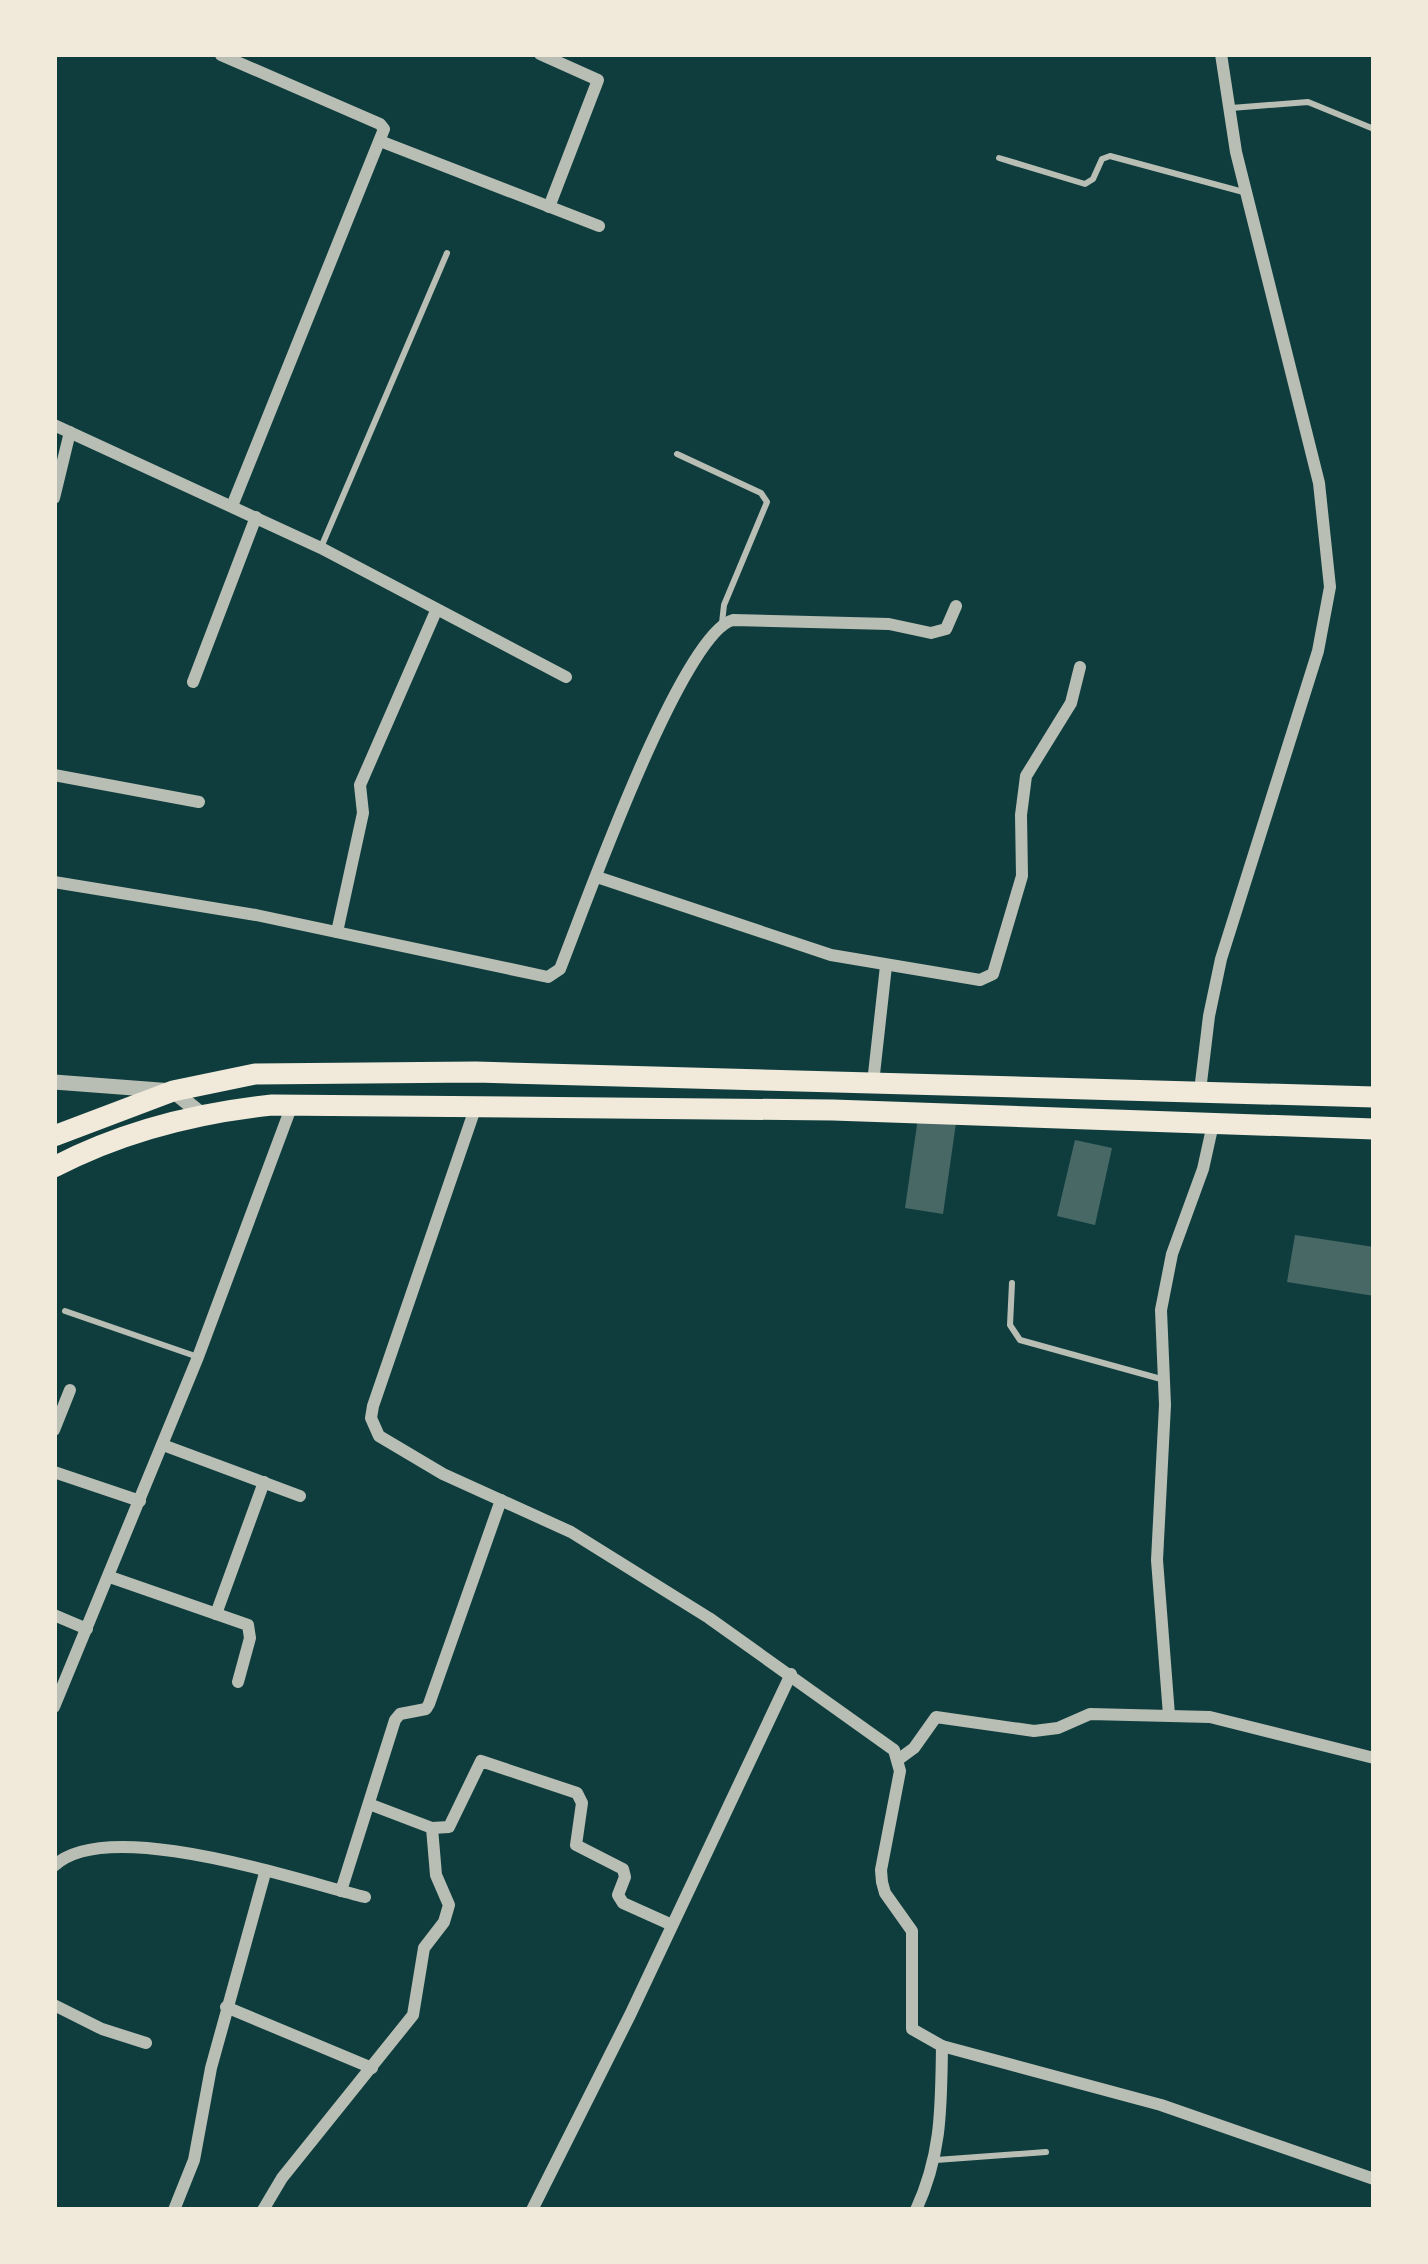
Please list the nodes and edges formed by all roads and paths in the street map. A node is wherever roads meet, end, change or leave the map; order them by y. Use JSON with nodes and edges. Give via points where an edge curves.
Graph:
{"nodes":[{"id":1,"x":540,"y":54,"type":"edge"},
{"id":2,"x":1221,"y":54,"type":"edge"},
{"id":3,"x":221,"y":55,"type":"edge"},
{"id":4,"x":1228,"y":108,"type":"junction"},
{"id":5,"x":1374,"y":129,"type":"edge"},
{"id":6,"x":380,"y":141,"type":"junction"},
{"id":7,"x":999,"y":158,"type":"dead end"},
{"id":8,"x":1247,"y":193,"type":"junction"},
{"id":9,"x":549,"y":207,"type":"junction"},
{"id":10,"x":599,"y":226,"type":"dead end"},
{"id":11,"x":447,"y":253,"type":"dead end"},
{"id":12,"x":54,"y":424,"type":"edge"},
{"id":13,"x":70,"y":432,"type":"junction"},
{"id":14,"x":676,"y":454,"type":"dead end"},
{"id":15,"x":54,"y":498,"type":"edge"},
{"id":16,"x":232,"y":506,"type":"junction"},
{"id":17,"x":256,"y":517,"type":"junction"},
{"id":18,"x":321,"y":548,"type":"junction"},
{"id":19,"x":956,"y":606,"type":"dead end"},
{"id":20,"x":436,"y":611,"type":"junction"},
{"id":21,"x":722,"y":622,"type":"junction"},
{"id":22,"x":1079,"y":667,"type":"dead end"},
{"id":23,"x":566,"y":677,"type":"dead end"},
{"id":24,"x":193,"y":682,"type":"dead end"},
{"id":25,"x":54,"y":775,"type":"edge"},
{"id":26,"x":199,"y":802,"type":"dead end"},
{"id":27,"x":596,"y":877,"type":"junction"},
{"id":28,"x":54,"y":882,"type":"edge"},
{"id":29,"x":337,"y":932,"type":"junction"},
{"id":30,"x":886,"y":966,"type":"junction"},
{"id":31,"x":54,"y":1082,"type":"edge"},
{"id":32,"x":873,"y":1083,"type":"junction"},
{"id":33,"x":173,"y":1091,"type":"junction"},
{"id":34,"x":1200,"y":1091,"type":"junction"},
{"id":35,"x":1374,"y":1097,"type":"edge"},
{"id":36,"x":292,"y":1105,"type":"junction"},
{"id":37,"x":476,"y":1105,"type":"junction"},
{"id":38,"x":200,"y":1113,"type":"junction"},
{"id":39,"x":1213,"y":1124,"type":"junction"},
{"id":40,"x":1374,"y":1129,"type":"edge"},
{"id":41,"x":54,"y":1136,"type":"edge"},
{"id":42,"x":54,"y":1167,"type":"edge"},
{"id":43,"x":1012,"y":1283,"type":"dead end"},
{"id":44,"x":65,"y":1311,"type":"dead end"},
{"id":45,"x":198,"y":1357,"type":"junction"},
{"id":46,"x":1164,"y":1380,"type":"junction"},
{"id":47,"x":70,"y":1390,"type":"dead end"},
{"id":48,"x":54,"y":1430,"type":"edge"},
{"id":49,"x":163,"y":1444,"type":"junction"},
{"id":50,"x":54,"y":1472,"type":"edge"},
{"id":51,"x":264,"y":1482,"type":"junction"},
{"id":52,"x":300,"y":1496,"type":"dead end"},
{"id":53,"x":501,"y":1500,"type":"junction"},
{"id":54,"x":140,"y":1501,"type":"junction"},
{"id":55,"x":110,"y":1576,"type":"junction"},
{"id":56,"x":216,"y":1614,"type":"junction"},
{"id":57,"x":54,"y":1616,"type":"edge"},
{"id":58,"x":87,"y":1629,"type":"junction"},
{"id":59,"x":791,"y":1674,"type":"junction"},
{"id":60,"x":238,"y":1682,"type":"dead end"},
{"id":61,"x":54,"y":1707,"type":"edge"},
{"id":62,"x":1169,"y":1714,"type":"junction"},
{"id":63,"x":1374,"y":1758,"type":"edge"},
{"id":64,"x":899,"y":1759,"type":"junction"},
{"id":65,"x":369,"y":1804,"type":"junction"},
{"id":66,"x":431,"y":1828,"type":"junction"},
{"id":67,"x":54,"y":1866,"type":"edge"},
{"id":68,"x":265,"y":1873,"type":"junction"},
{"id":69,"x":341,"y":1891,"type":"junction"},
{"id":70,"x":365,"y":1897,"type":"dead end"},
{"id":71,"x":672,"y":1924,"type":"junction"},
{"id":72,"x":54,"y":2006,"type":"edge"},
{"id":73,"x":226,"y":2007,"type":"junction"},
{"id":74,"x":146,"y":2043,"type":"dead end"},
{"id":75,"x":942,"y":2046,"type":"junction"},
{"id":76,"x":372,"y":2068,"type":"junction"},
{"id":77,"x":1046,"y":2152,"type":"dead end"},
{"id":78,"x":935,"y":2160,"type":"junction"},
{"id":79,"x":1374,"y":2179,"type":"edge"},
{"id":80,"x":174,"y":2210,"type":"edge"},
{"id":81,"x":263,"y":2210,"type":"edge"},
{"id":82,"x":532,"y":2210,"type":"edge"},
{"id":83,"x":916,"y":2210,"type":"edge"}],
"edges":[{"from":1,"to":9,"type":"street","via":[[598,80]]},
{"from":2,"to":4,"type":"street"},
{"from":3,"to":6,"type":"street","via":[[380,124]]},
{"from":4,"to":5,"type":"lane","via":[[1308,102]]},
{"from":4,"to":8,"type":"street"},
{"from":6,"to":9,"type":"street"},
{"from":6,"to":16,"type":"street"},
{"from":7,"to":8,"type":"lane","via":[[1085,184],[1110,156]]},
{"from":8,"to":34,"type":"street","via":[[1319,483],[1330,587],[1318,651],[1221,959]]},
{"from":9,"to":10,"type":"street"},
{"from":11,"to":18,"type":"lane"},
{"from":12,"to":13,"type":"street"},
{"from":13,"to":15,"type":"street"},
{"from":13,"to":16,"type":"street"},
{"from":14,"to":21,"type":"lane","via":[[767,502]]},
{"from":16,"to":17,"type":"street"},
{"from":17,"to":18,"type":"street"},
{"from":17,"to":24,"type":"street"},
{"from":18,"to":20,"type":"street"},
{"from":19,"to":21,"type":"street","via":[[946,629],[931,633],[867,623]]},
{"from":20,"to":23,"type":"street"},
{"from":20,"to":29,"type":"street","via":[[359,785],[363,813]]},
{"from":21,"to":27,"type":"street","via":[[671,700]]},
{"from":22,"to":30,"type":"street","via":[[1066,714],[1026,776],[1022,876],[993,974],[980,980]]},
{"from":25,"to":26,"type":"street"},
{"from":27,"to":29,"type":"street","via":[[560,969],[548,977]]},
{"from":27,"to":30,"type":"street"},
{"from":28,"to":29,"type":"street"},
{"from":30,"to":32,"type":"street"},
{"from":31,"to":33,"type":"street"},
{"from":32,"to":33,"type":"highway","via":[[344,1073],[255,1075]]},
{"from":32,"to":34,"type":"highway"},
{"from":33,"to":38,"type":"street"},
{"from":33,"to":41,"type":"highway"},
{"from":34,"to":35,"type":"highway"},
{"from":36,"to":37,"type":"highway"},
{"from":36,"to":38,"type":"highway"},
{"from":36,"to":45,"type":"street"},
{"from":37,"to":39,"type":"highway"},
{"from":37,"to":53,"type":"street","via":[[371,1418],[379,1436]]},
{"from":38,"to":42,"type":"highway","via":[[96,1145]]},
{"from":39,"to":40,"type":"highway"},
{"from":39,"to":46,"type":"street","via":[[1162,1294]]},
{"from":43,"to":46,"type":"lane","via":[[1010,1325],[1020,1340]]},
{"from":44,"to":45,"type":"lane"},
{"from":45,"to":49,"type":"street"},
{"from":46,"to":62,"type":"street","via":[[1156,1560]]},
{"from":47,"to":48,"type":"street"},
{"from":49,"to":51,"type":"street"},
{"from":49,"to":54,"type":"street"},
{"from":50,"to":54,"type":"street"},
{"from":51,"to":52,"type":"street"},
{"from":51,"to":56,"type":"street"},
{"from":53,"to":59,"type":"street","via":[[571,1532]]},
{"from":53,"to":65,"type":"street","via":[[429,1704],[394,1720]]},
{"from":54,"to":55,"type":"street"},
{"from":55,"to":56,"type":"street"},
{"from":55,"to":58,"type":"street"},
{"from":56,"to":60,"type":"street","via":[[250,1631]]},
{"from":57,"to":58,"type":"street"},
{"from":58,"to":61,"type":"street"},
{"from":59,"to":64,"type":"street"},
{"from":59,"to":71,"type":"street"},
{"from":62,"to":63,"type":"street","via":[[1232,1721]]},
{"from":62,"to":64,"type":"street","via":[[1090,1714],[1034,1731],[936,1717]]},
{"from":64,"to":75,"type":"street","via":[[882,1882],[912,1931],[912,2029]]},
{"from":65,"to":66,"type":"street"},
{"from":65,"to":69,"type":"street"},
{"from":66,"to":71,"type":"street","via":[[449,1827],[481,1761],[577,1793],[576,1844],[623,1869],[623,1904]]},
{"from":66,"to":76,"type":"street","via":[[448,1915],[424,1948],[413,2015]]},
{"from":67,"to":68,"type":"street","via":[[83,1853],[156,1848]]},
{"from":68,"to":69,"type":"street"},
{"from":68,"to":73,"type":"street"},
{"from":69,"to":70,"type":"street"},
{"from":71,"to":82,"type":"street"},
{"from":72,"to":74,"type":"street"},
{"from":73,"to":76,"type":"street"},
{"from":73,"to":80,"type":"street","via":[[194,2160]]},
{"from":75,"to":78,"type":"street"},
{"from":75,"to":79,"type":"street","via":[[1161,2105]]},
{"from":76,"to":81,"type":"street"},
{"from":77,"to":78,"type":"lane"},
{"from":78,"to":83,"type":"street"}]}
